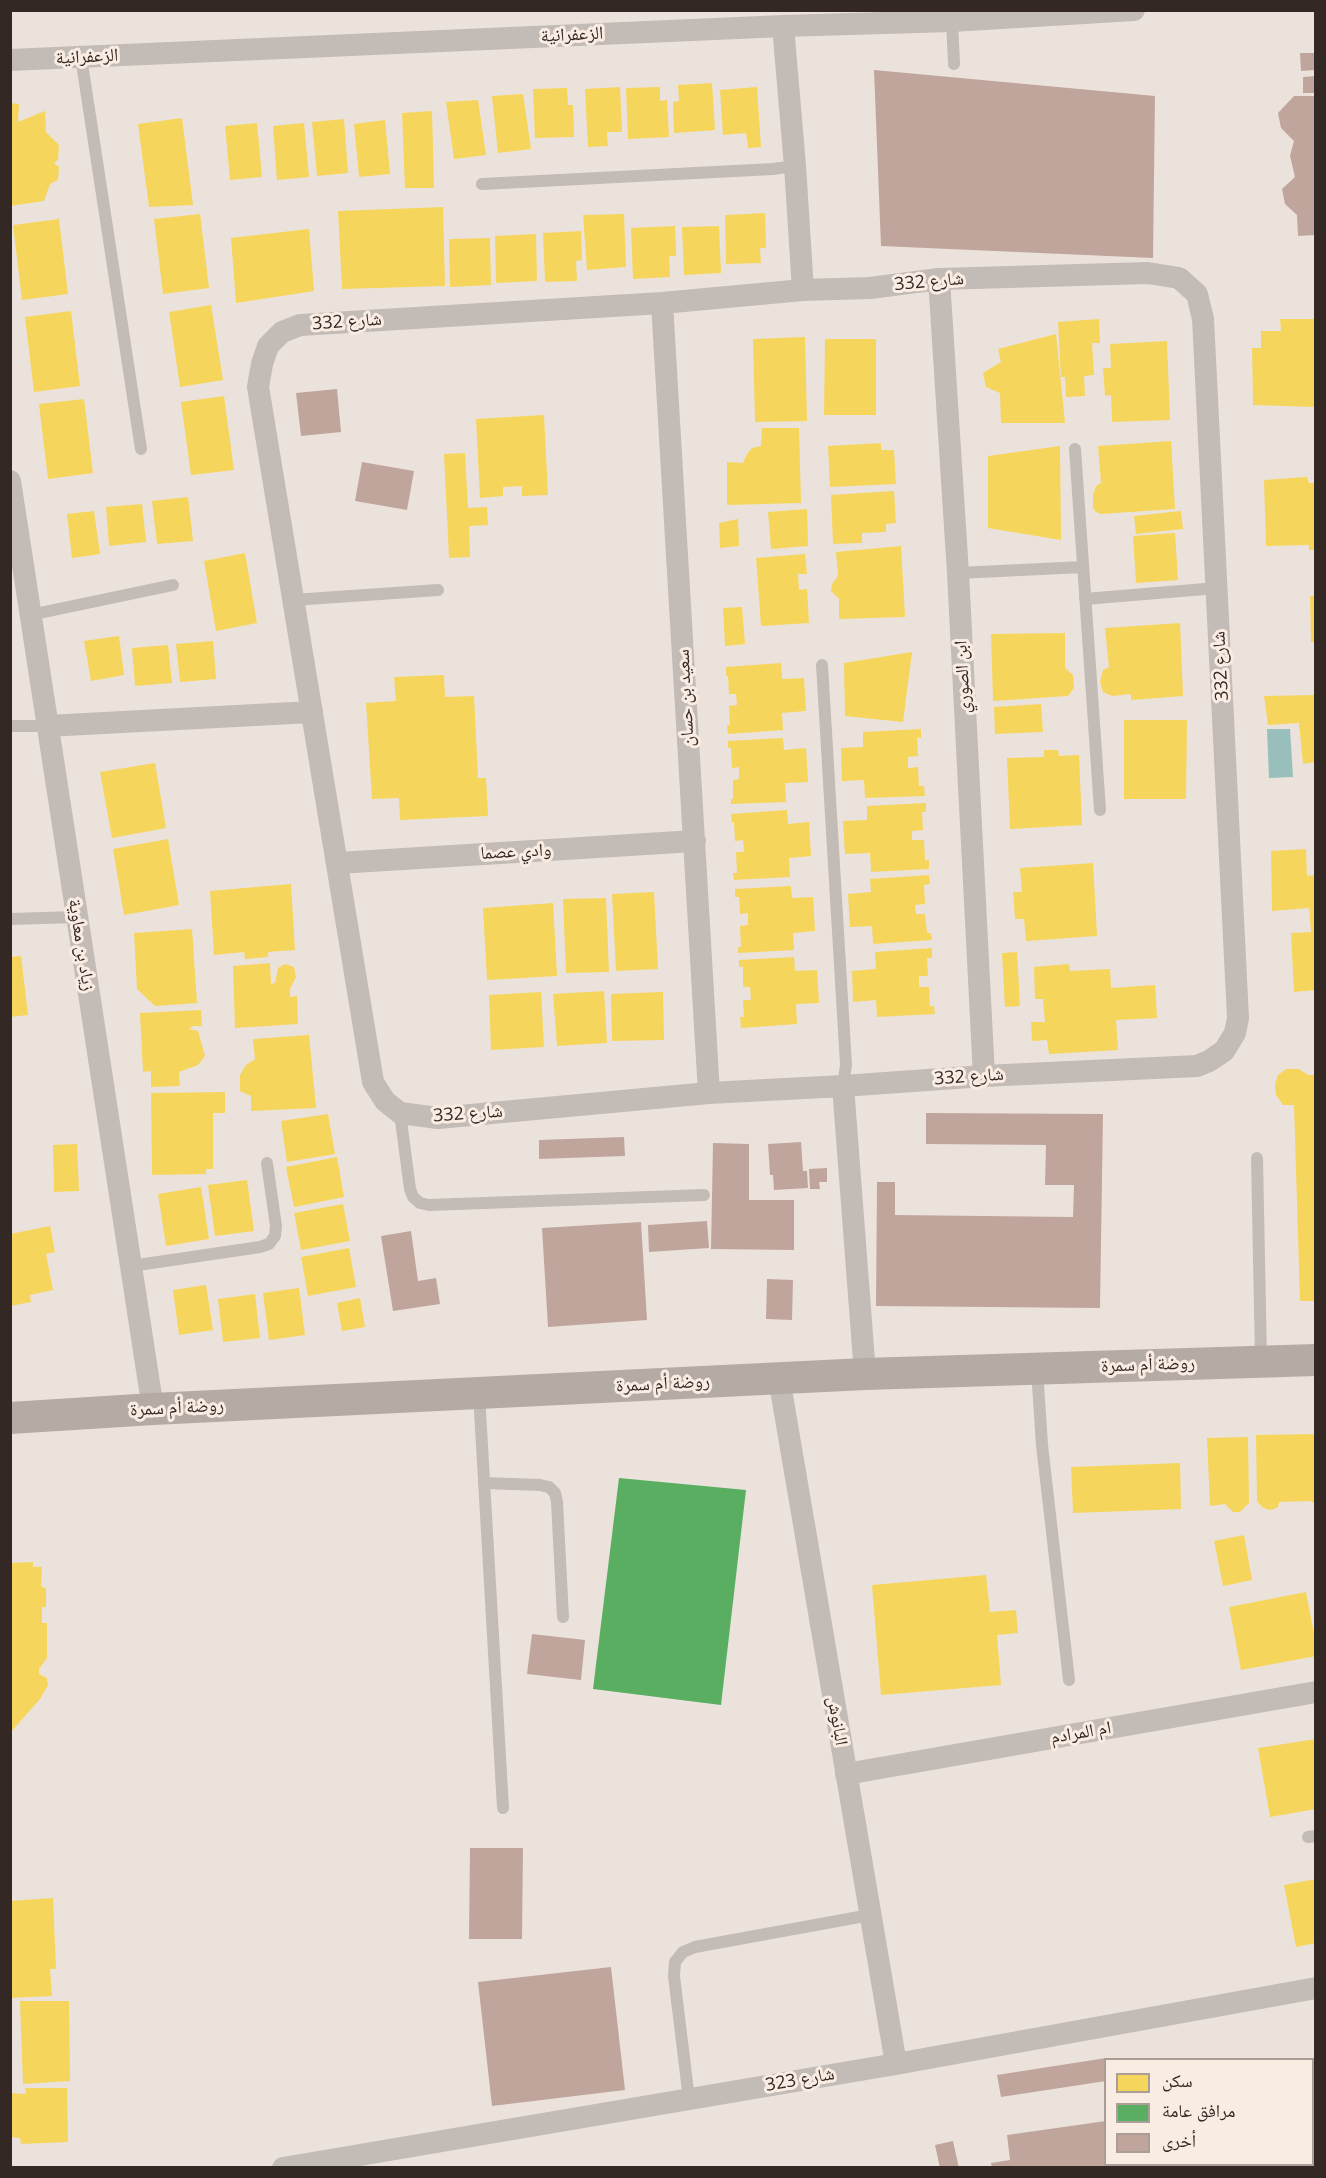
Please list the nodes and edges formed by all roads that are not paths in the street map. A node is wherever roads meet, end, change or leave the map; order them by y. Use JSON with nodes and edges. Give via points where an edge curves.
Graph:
{"nodes":[{"id":1,"x":1134,"y":10,"type":"edge"},
{"id":2,"x":952,"y":21,"type":"junction"},
{"id":3,"x":783,"y":26,"type":"junction"},
{"id":4,"x":81,"y":57,"type":"junction"},
{"id":5,"x":10,"y":60,"type":"edge"},
{"id":6,"x":954,"y":64,"type":"dead end"},
{"id":7,"x":795,"y":166,"type":"junction"},
{"id":8,"x":482,"y":184,"type":"dead end"},
{"id":9,"x":939,"y":279,"type":"junction"},
{"id":10,"x":803,"y":290,"type":"junction"},
{"id":11,"x":662,"y":303,"type":"junction"},
{"id":12,"x":141,"y":449,"type":"dead end"},
{"id":13,"x":1075,"y":449,"type":"dead end"},
{"id":14,"x":10,"y":481,"type":"edge"},
{"id":15,"x":1083,"y":567,"type":"junction"},
{"id":16,"x":958,"y":573,"type":"junction"},
{"id":17,"x":173,"y":585,"type":"dead end"},
{"id":18,"x":1217,"y":588,"type":"junction"},
{"id":19,"x":438,"y":590,"type":"dead end"},
{"id":20,"x":1085,"y":599,"type":"junction"},
{"id":21,"x":293,"y":600,"type":"junction"},
{"id":22,"x":30,"y":615,"type":"junction"},
{"id":23,"x":822,"y":665,"type":"dead end"},
{"id":24,"x":312,"y":712,"type":"junction"},
{"id":25,"x":10,"y":726,"type":"edge"},
{"id":26,"x":47,"y":726,"type":"junction"},
{"id":27,"x":1100,"y":810,"type":"dead end"},
{"id":28,"x":695,"y":841,"type":"junction"},
{"id":29,"x":338,"y":863,"type":"junction"},
{"id":30,"x":77,"y":917,"type":"junction"},
{"id":31,"x":10,"y":919,"type":"edge"},
{"id":32,"x":984,"y":1076,"type":"junction"},
{"id":33,"x":843,"y":1086,"type":"junction"},
{"id":34,"x":709,"y":1093,"type":"junction"},
{"id":35,"x":400,"y":1113,"type":"junction"},
{"id":36,"x":1257,"y":1158,"type":"dead end"},
{"id":37,"x":267,"y":1163,"type":"dead end"},
{"id":38,"x":704,"y":1195,"type":"dead end"},
{"id":39,"x":131,"y":1266,"type":"junction"},
{"id":40,"x":1316,"y":1360,"type":"edge"},
{"id":41,"x":1261,"y":1361,"type":"junction"},
{"id":42,"x":1037,"y":1369,"type":"junction"},
{"id":43,"x":865,"y":1374,"type":"junction"},
{"id":44,"x":779,"y":1378,"type":"junction"},
{"id":45,"x":479,"y":1393,"type":"junction"},
{"id":46,"x":153,"y":1409,"type":"junction"},
{"id":47,"x":10,"y":1418,"type":"edge"},
{"id":48,"x":484,"y":1483,"type":"junction"},
{"id":49,"x":563,"y":1617,"type":"dead end"},
{"id":50,"x":1069,"y":1680,"type":"dead end"},
{"id":51,"x":1316,"y":1692,"type":"edge"},
{"id":52,"x":846,"y":1774,"type":"junction"},
{"id":53,"x":503,"y":1808,"type":"dead end"},
{"id":54,"x":870,"y":1915,"type":"junction"},
{"id":55,"x":1316,"y":1988,"type":"edge"},
{"id":56,"x":896,"y":2064,"type":"junction"},
{"id":57,"x":689,"y":2098,"type":"junction"},
{"id":58,"x":285,"y":2167,"type":"edge"}],
"edges":[{"from":1,"to":2,"type":"street","name":"الزعفرانية"},
{"from":2,"to":3,"type":"street","name":"الزعفرانية"},
{"from":2,"to":6,"type":"lane"},
{"from":3,"to":4,"type":"street","name":"الزعفرانية"},
{"from":3,"to":7,"type":"street"},
{"from":4,"to":5,"type":"street","name":"الزعفرانية"},
{"from":4,"to":12,"type":"lane"},
{"from":7,"to":8,"type":"lane"},
{"from":7,"to":10,"type":"street"},
{"from":9,"to":10,"type":"street","name":"شارع 332","via":[[870,288]]},
{"from":9,"to":16,"type":"street","name":"ابن الصوري"},
{"from":9,"to":18,"type":"street","name":"شارع 332","via":[[1148,273],[1179,278],[1197,294],[1203,319]]},
{"from":10,"to":11,"type":"street","name":"شارع 332"},
{"from":11,"to":21,"type":"street","name":"شارع 332","via":[[300,325],[282,332],[268,346],[258,387]]},
{"from":11,"to":28,"type":"street","name":"سعيد بن حسان"},
{"from":13,"to":15,"type":"lane"},
{"from":14,"to":22,"type":"street","name":"زياد بن معاوية"},
{"from":15,"to":16,"type":"lane"},
{"from":15,"to":20,"type":"lane"},
{"from":16,"to":32,"type":"street","name":"ابن الصوري"},
{"from":17,"to":22,"type":"lane"},
{"from":18,"to":20,"type":"lane"},
{"from":18,"to":32,"type":"street","name":"شارع 332","via":[[1238,1018],[1235,1034],[1224,1051],[1197,1066]]},
{"from":19,"to":21,"type":"lane"},
{"from":20,"to":27,"type":"lane"},
{"from":21,"to":24,"type":"street","name":"شارع 332"},
{"from":22,"to":26,"type":"street","name":"زياد بن معاوية"},
{"from":23,"to":33,"type":"lane","via":[[846,1065]]},
{"from":24,"to":26,"type":"street"},
{"from":24,"to":29,"type":"street","name":"شارع 332"},
{"from":25,"to":26,"type":"lane"},
{"from":26,"to":30,"type":"street","name":"زياد بن معاوية"},
{"from":28,"to":29,"type":"street","name":"وادي عصما"},
{"from":28,"to":34,"type":"street","name":"سعيد بن حسان"},
{"from":29,"to":35,"type":"street","name":"شارع 332","via":[[373,1082],[385,1101]]},
{"from":30,"to":31,"type":"lane"},
{"from":30,"to":39,"type":"street","name":"زياد بن معاوية"},
{"from":32,"to":33,"type":"street","name":"شارع 332"},
{"from":33,"to":34,"type":"street","name":"شارع 332"},
{"from":33,"to":43,"type":"street"},
{"from":34,"to":35,"type":"street","name":"شارع 332","via":[[438,1118]]},
{"from":35,"to":38,"type":"lane","via":[[410,1189],[420,1203]]},
{"from":36,"to":41,"type":"lane"},
{"from":37,"to":39,"type":"lane","via":[[276,1226],[269,1244]]},
{"from":39,"to":46,"type":"street","name":"زياد بن معاوية"},
{"from":40,"to":41,"type":"street","name":"روضة أم سمرة"},
{"from":41,"to":42,"type":"street","name":"روضة أم سمرة"},
{"from":42,"to":43,"type":"street","name":"روضة أم سمرة"},
{"from":42,"to":50,"type":"lane"},
{"from":43,"to":44,"type":"street","name":"روضة أم سمرة"},
{"from":44,"to":45,"type":"street","name":"روضة أم سمرة"},
{"from":44,"to":52,"type":"street","name":"البانوش"},
{"from":45,"to":46,"type":"street","name":"روضة أم سمرة"},
{"from":45,"to":48,"type":"lane"},
{"from":46,"to":47,"type":"street","name":"روضة أم سمرة"},
{"from":48,"to":49,"type":"lane","via":[[540,1485],[555,1493]]},
{"from":48,"to":53,"type":"lane"},
{"from":51,"to":52,"type":"street","name":"ام المرادم"},
{"from":52,"to":54,"type":"street","name":"البانوش"},
{"from":54,"to":56,"type":"street","name":"البانوش"},
{"from":54,"to":57,"type":"lane","via":[[683,1952],[675,1962],[674,1976]]},
{"from":55,"to":56,"type":"street","name":"شارع 323"},
{"from":56,"to":57,"type":"street","name":"شارع 323"},
{"from":57,"to":58,"type":"street","name":"شارع 323"}]}
